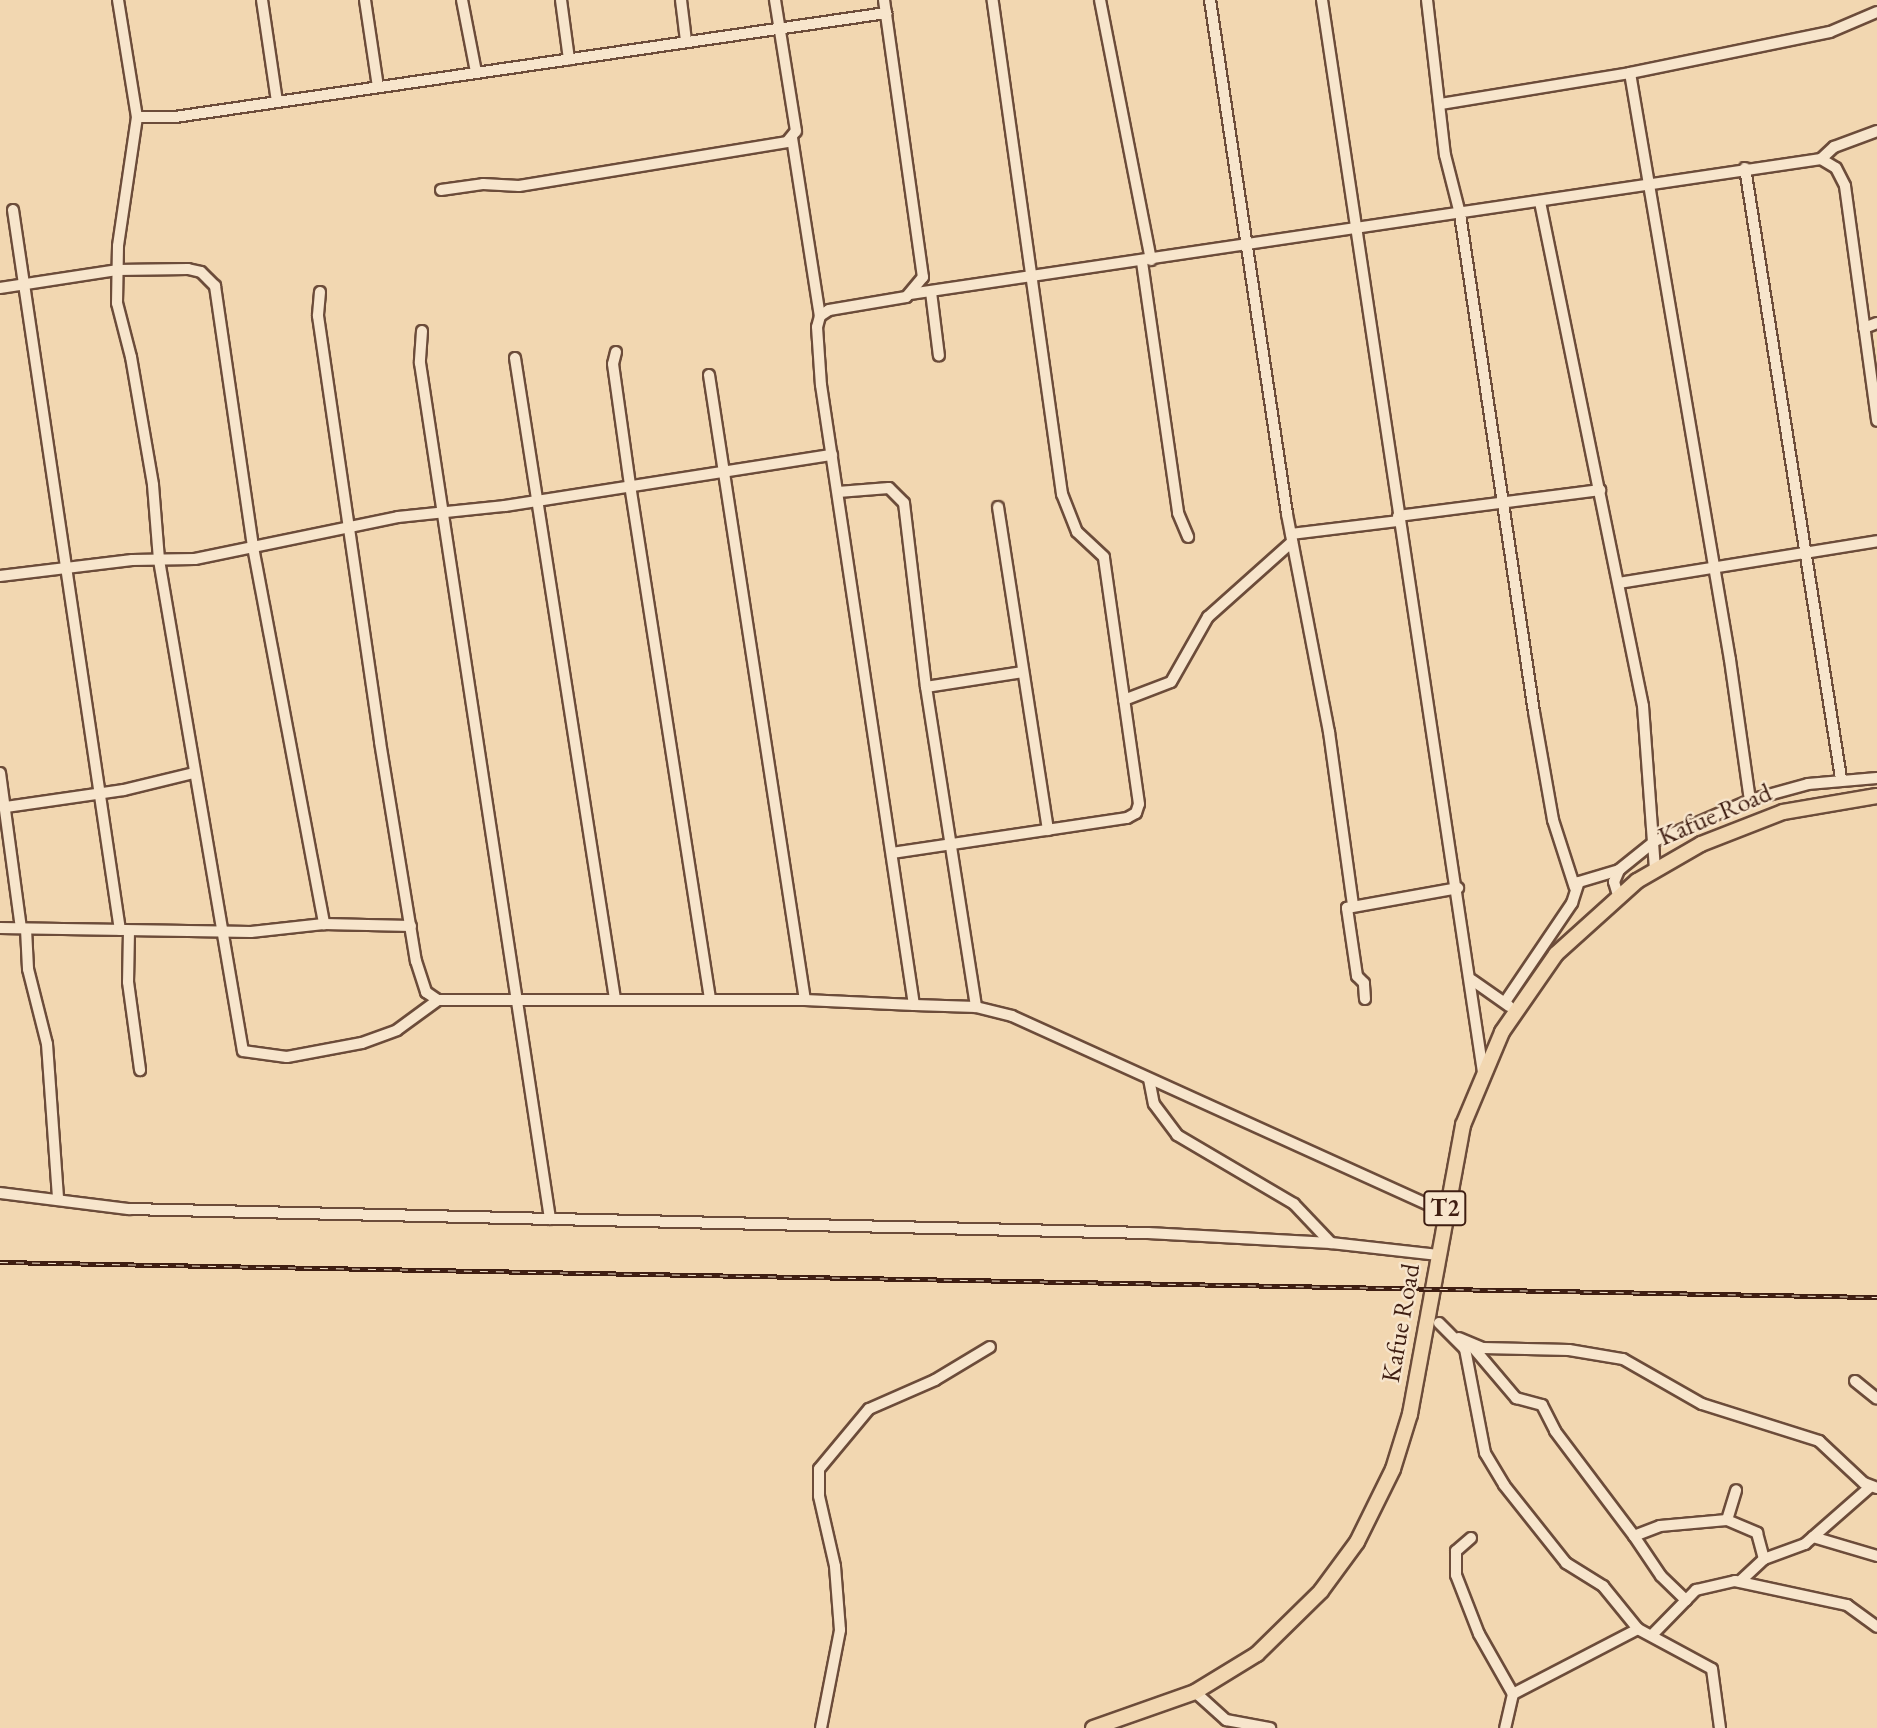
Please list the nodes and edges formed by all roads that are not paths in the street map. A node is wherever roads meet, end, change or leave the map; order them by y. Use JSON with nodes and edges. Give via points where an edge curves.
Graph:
{"nodes":[{"id":1,"x":118,"y":0,"type":"edge"},
{"id":2,"x":262,"y":0,"type":"edge"},
{"id":3,"x":365,"y":0,"type":"edge"},
{"id":4,"x":462,"y":0,"type":"edge"},
{"id":5,"x":561,"y":0,"type":"edge"},
{"id":6,"x":681,"y":0,"type":"edge"},
{"id":7,"x":775,"y":0,"type":"edge"},
{"id":8,"x":884,"y":0,"type":"edge"},
{"id":9,"x":993,"y":0,"type":"edge"},
{"id":10,"x":1100,"y":0,"type":"edge"},
{"id":11,"x":1210,"y":0,"type":"edge"},
{"id":12,"x":1322,"y":0,"type":"edge"},
{"id":13,"x":1427,"y":0,"type":"edge"},
{"id":14,"x":1877,"y":12,"type":"edge"},
{"id":15,"x":886,"y":13,"type":"junction"},
{"id":16,"x":780,"y":28,"type":"junction"},
{"id":17,"x":686,"y":41,"type":"junction"},
{"id":18,"x":569,"y":59,"type":"junction"},
{"id":19,"x":476,"y":72,"type":"junction"},
{"id":20,"x":1630,"y":73,"type":"junction"},
{"id":21,"x":378,"y":87,"type":"junction"},
{"id":22,"x":277,"y":102,"type":"junction"},
{"id":23,"x":1441,"y":104,"type":"junction"},
{"id":24,"x":137,"y":117,"type":"junction"},
{"id":25,"x":1877,"y":131,"type":"edge"},
{"id":26,"x":792,"y":138,"type":"junction"},
{"id":27,"x":1821,"y":159,"type":"junction"},
{"id":28,"x":1745,"y":168,"type":"junction"},
{"id":29,"x":1650,"y":183,"type":"junction"},
{"id":30,"x":442,"y":190,"type":"dead end"},
{"id":31,"x":1540,"y":202,"type":"junction"},
{"id":32,"x":13,"y":210,"type":"dead end"},
{"id":33,"x":1460,"y":214,"type":"junction"},
{"id":34,"x":1356,"y":229,"type":"junction"},
{"id":35,"x":1249,"y":245,"type":"junction"},
{"id":36,"x":1146,"y":261,"type":"junction"},
{"id":37,"x":117,"y":270,"type":"junction"},
{"id":38,"x":1031,"y":279,"type":"junction"},
{"id":39,"x":23,"y":285,"type":"junction"},
{"id":40,"x":0,"y":288,"type":"edge"},
{"id":41,"x":320,"y":292,"type":"dead end"},
{"id":42,"x":931,"y":292,"type":"junction"},
{"id":43,"x":910,"y":294,"type":"junction"},
{"id":44,"x":820,"y":316,"type":"junction"},
{"id":45,"x":1877,"y":323,"type":"edge"},
{"id":46,"x":1864,"y":328,"type":"junction"},
{"id":47,"x":422,"y":331,"type":"dead end"},
{"id":48,"x":616,"y":352,"type":"dead end"},
{"id":49,"x":939,"y":356,"type":"dead end"},
{"id":50,"x":515,"y":358,"type":"dead end"},
{"id":51,"x":709,"y":375,"type":"dead end"},
{"id":52,"x":1877,"y":421,"type":"edge"},
{"id":53,"x":832,"y":455,"type":"junction"},
{"id":54,"x":725,"y":473,"type":"junction"},
{"id":55,"x":630,"y":485,"type":"junction"},
{"id":56,"x":1600,"y":490,"type":"junction"},
{"id":57,"x":838,"y":492,"type":"junction"},
{"id":58,"x":537,"y":500,"type":"junction"},
{"id":59,"x":1501,"y":503,"type":"junction"},
{"id":60,"x":998,"y":508,"type":"dead end"},
{"id":61,"x":444,"y":513,"type":"junction"},
{"id":62,"x":1398,"y":518,"type":"junction"},
{"id":63,"x":348,"y":529,"type":"junction"},
{"id":64,"x":1188,"y":537,"type":"dead end"},
{"id":65,"x":1292,"y":538,"type":"junction"},
{"id":66,"x":1877,"y":541,"type":"edge"},
{"id":67,"x":253,"y":547,"type":"junction"},
{"id":68,"x":1804,"y":556,"type":"junction"},
{"id":69,"x":159,"y":560,"type":"junction"},
{"id":70,"x":67,"y":568,"type":"junction"},
{"id":71,"x":1715,"y":568,"type":"junction"},
{"id":72,"x":0,"y":576,"type":"edge"},
{"id":73,"x":1619,"y":583,"type":"junction"},
{"id":74,"x":1023,"y":672,"type":"junction"},
{"id":75,"x":926,"y":687,"type":"junction"},
{"id":76,"x":1124,"y":700,"type":"junction"},
{"id":77,"x":194,"y":773,"type":"junction"},
{"id":78,"x":0,"y":774,"type":"edge"},
{"id":79,"x":1841,"y":778,"type":"junction"},
{"id":80,"x":1877,"y":778,"type":"edge"},
{"id":81,"x":97,"y":792,"type":"junction"},
{"id":82,"x":1877,"y":796,"type":"edge"},
{"id":83,"x":1749,"y":800,"type":"junction"},
{"id":84,"x":6,"y":807,"type":"junction"},
{"id":85,"x":1048,"y":830,"type":"junction"},
{"id":86,"x":1655,"y":841,"type":"junction"},
{"id":87,"x":951,"y":846,"type":"junction"},
{"id":88,"x":892,"y":853,"type":"junction"},
{"id":89,"x":1654,"y":868,"type":"junction"},
{"id":90,"x":1619,"y":870,"type":"junction"},
{"id":91,"x":1458,"y":888,"type":"junction"},
{"id":92,"x":1575,"y":888,"type":"junction"},
{"id":93,"x":1618,"y":895,"type":"junction"},
{"id":94,"x":1353,"y":905,"type":"junction"},
{"id":95,"x":324,"y":924,"type":"junction"},
{"id":96,"x":411,"y":926,"type":"junction"},
{"id":97,"x":0,"y":928,"type":"edge"},
{"id":98,"x":24,"y":928,"type":"junction"},
{"id":99,"x":224,"y":929,"type":"junction"},
{"id":100,"x":124,"y":931,"type":"junction"},
{"id":101,"x":1472,"y":980,"type":"junction"},
{"id":102,"x":518,"y":998,"type":"junction"},
{"id":103,"x":615,"y":999,"type":"junction"},
{"id":104,"x":710,"y":999,"type":"junction"},
{"id":105,"x":1366,"y":999,"type":"dead end"},
{"id":106,"x":438,"y":1000,"type":"junction"},
{"id":107,"x":804,"y":1000,"type":"junction"},
{"id":108,"x":914,"y":1005,"type":"junction"},
{"id":109,"x":976,"y":1007,"type":"junction"},
{"id":110,"x":1510,"y":1007,"type":"junction"},
{"id":111,"x":140,"y":1070,"type":"dead end"},
{"id":112,"x":1483,"y":1073,"type":"junction"},
{"id":113,"x":1149,"y":1079,"type":"junction"},
{"id":114,"x":0,"y":1193,"type":"edge"},
{"id":115,"x":58,"y":1199,"type":"junction"},
{"id":116,"x":1444,"y":1212,"type":"junction"},
{"id":117,"x":550,"y":1219,"type":"junction"},
{"id":118,"x":1331,"y":1242,"type":"junction"},
{"id":119,"x":1438,"y":1255,"type":"junction"},
{"id":120,"x":1434,"y":1318,"type":"junction"},
{"id":121,"x":1471,"y":1345,"type":"junction"},
{"id":122,"x":990,"y":1347,"type":"dead end"},
{"id":123,"x":1856,"y":1381,"type":"dead end"},
{"id":124,"x":1877,"y":1399,"type":"edge"},
{"id":125,"x":1873,"y":1488,"type":"edge"},
{"id":126,"x":1736,"y":1490,"type":"dead end"},
{"id":127,"x":1727,"y":1520,"type":"junction"},
{"id":128,"x":1634,"y":1536,"type":"junction"},
{"id":129,"x":1813,"y":1537,"type":"junction"},
{"id":130,"x":1471,"y":1538,"type":"dead end"},
{"id":131,"x":1877,"y":1556,"type":"edge"},
{"id":132,"x":1764,"y":1559,"type":"junction"},
{"id":133,"x":1740,"y":1581,"type":"junction"},
{"id":134,"x":1686,"y":1600,"type":"junction"},
{"id":135,"x":1877,"y":1627,"type":"edge"},
{"id":136,"x":1638,"y":1629,"type":"junction"},
{"id":137,"x":1653,"y":1634,"type":"junction"},
{"id":138,"x":1195,"y":1692,"type":"junction"},
{"id":139,"x":1513,"y":1694,"type":"junction"},
{"id":140,"x":821,"y":1728,"type":"edge"},
{"id":141,"x":1093,"y":1728,"type":"edge"},
{"id":142,"x":1270,"y":1728,"type":"edge"},
{"id":143,"x":1505,"y":1728,"type":"edge"},
{"id":144,"x":1720,"y":1728,"type":"edge"}],
"edges":[{"from":1,"to":24,"type":"street"},
{"from":2,"to":22,"type":"street"},
{"from":3,"to":21,"type":"street"},
{"from":4,"to":19,"type":"street"},
{"from":5,"to":18,"type":"street"},
{"from":6,"to":17,"type":"street"},
{"from":7,"to":16,"type":"street"},
{"from":8,"to":15,"type":"street"},
{"from":9,"to":38,"type":"street"},
{"from":10,"to":36,"type":"street"},
{"from":11,"to":35,"type":"street"},
{"from":12,"to":34,"type":"street"},
{"from":13,"to":23,"type":"street"},
{"from":14,"to":20,"type":"street","via":[[1830,32]]},
{"from":15,"to":16,"type":"street"},
{"from":15,"to":43,"type":"street","via":[[923,277]]},
{"from":16,"to":17,"type":"street"},
{"from":16,"to":26,"type":"street","via":[[796,131]]},
{"from":17,"to":18,"type":"street"},
{"from":18,"to":19,"type":"street"},
{"from":19,"to":21,"type":"street"},
{"from":20,"to":23,"type":"street"},
{"from":20,"to":29,"type":"street"},
{"from":21,"to":22,"type":"street"},
{"from":22,"to":24,"type":"street","via":[[175,117]]},
{"from":23,"to":33,"type":"street","via":[[1445,155]]},
{"from":24,"to":37,"type":"street"},
{"from":25,"to":27,"type":"street","via":[[1834,147]]},
{"from":26,"to":30,"type":"street","via":[[544,182]]},
{"from":26,"to":44,"type":"street"},
{"from":27,"to":28,"type":"street"},
{"from":27,"to":46,"type":"street","via":[[1836,168],[1845,186]]},
{"from":28,"to":29,"type":"street"},
{"from":28,"to":68,"type":"street"},
{"from":29,"to":31,"type":"street"},
{"from":29,"to":71,"type":"street"},
{"from":31,"to":33,"type":"street"},
{"from":31,"to":56,"type":"street"},
{"from":32,"to":39,"type":"street"},
{"from":33,"to":34,"type":"street"},
{"from":33,"to":59,"type":"street"},
{"from":34,"to":35,"type":"street"},
{"from":34,"to":62,"type":"street"},
{"from":35,"to":36,"type":"street"},
{"from":35,"to":65,"type":"street"},
{"from":36,"to":38,"type":"street"},
{"from":36,"to":64,"type":"street","via":[[1178,513]]},
{"from":37,"to":39,"type":"street"},
{"from":37,"to":67,"type":"street","via":[[195,270],[215,286]]},
{"from":37,"to":69,"type":"street","via":[[118,314],[131,356],[153,485]]},
{"from":38,"to":42,"type":"street"},
{"from":38,"to":76,"type":"street","via":[[1049,378],[1062,494],[1077,532],[1104,557]]},
{"from":39,"to":40,"type":"street"},
{"from":39,"to":70,"type":"street"},
{"from":41,"to":63,"type":"street","via":[[318,316]]},
{"from":42,"to":43,"type":"street"},
{"from":42,"to":49,"type":"street"},
{"from":43,"to":44,"type":"street","via":[[829,310]]},
{"from":44,"to":53,"type":"street","via":[[818,351]]},
{"from":45,"to":46,"type":"street"},
{"from":46,"to":52,"type":"street"},
{"from":47,"to":61,"type":"street","via":[[420,363]]},
{"from":48,"to":55,"type":"street","via":[[613,364]]},
{"from":50,"to":58,"type":"street"},
{"from":51,"to":54,"type":"street"},
{"from":53,"to":54,"type":"street"},
{"from":53,"to":57,"type":"street"},
{"from":54,"to":55,"type":"street"},
{"from":54,"to":107,"type":"street"},
{"from":55,"to":58,"type":"street"},
{"from":55,"to":104,"type":"street"},
{"from":56,"to":59,"type":"street"},
{"from":56,"to":73,"type":"street"},
{"from":57,"to":75,"type":"street","via":[[889,488],[904,503]]},
{"from":57,"to":88,"type":"street"},
{"from":58,"to":61,"type":"street"},
{"from":58,"to":103,"type":"street"},
{"from":59,"to":62,"type":"street"},
{"from":59,"to":92,"type":"street","via":[[1553,820]]},
{"from":60,"to":74,"type":"street"},
{"from":61,"to":63,"type":"street","via":[[398,517]]},
{"from":61,"to":102,"type":"street"},
{"from":62,"to":65,"type":"street"},
{"from":62,"to":91,"type":"street"},
{"from":63,"to":67,"type":"street"},
{"from":63,"to":96,"type":"street"},
{"from":65,"to":76,"type":"street","via":[[1208,617],[1171,682]]},
{"from":65,"to":94,"type":"street","via":[[1329,733]]},
{"from":66,"to":68,"type":"street"},
{"from":67,"to":69,"type":"street"},
{"from":67,"to":95,"type":"street"},
{"from":68,"to":71,"type":"street"},
{"from":68,"to":79,"type":"street"},
{"from":69,"to":70,"type":"street"},
{"from":69,"to":77,"type":"street"},
{"from":70,"to":72,"type":"street"},
{"from":70,"to":81,"type":"street"},
{"from":71,"to":73,"type":"street"},
{"from":71,"to":83,"type":"street"},
{"from":73,"to":86,"type":"street","via":[[1648,743]]},
{"from":74,"to":75,"type":"street"},
{"from":74,"to":85,"type":"street"},
{"from":75,"to":87,"type":"street"},
{"from":76,"to":85,"type":"street","via":[[1136,813]]},
{"from":77,"to":81,"type":"street"},
{"from":77,"to":99,"type":"street"},
{"from":78,"to":84,"type":"street"},
{"from":79,"to":80,"type":"street"},
{"from":79,"to":83,"type":"street"},
{"from":81,"to":84,"type":"street"},
{"from":81,"to":100,"type":"street"},
{"from":82,"to":89,"type":"highway","name":"Kafue Road","number":"T2","via":[[1762,817]]},
{"from":83,"to":86,"type":"street"},
{"from":84,"to":98,"type":"street"},
{"from":85,"to":87,"type":"street"},
{"from":86,"to":89,"type":"street"},
{"from":86,"to":90,"type":"street"},
{"from":87,"to":88,"type":"street"},
{"from":87,"to":109,"type":"street"},
{"from":88,"to":108,"type":"street"},
{"from":89,"to":93,"type":"highway","name":"Kafue Road","number":"T2"},
{"from":90,"to":92,"type":"street","via":[[1579,882]]},
{"from":90,"to":93,"type":"street","via":[[1614,882]]},
{"from":91,"to":94,"type":"street"},
{"from":91,"to":101,"type":"street"},
{"from":92,"to":110,"type":"street","via":[[1572,903]]},
{"from":93,"to":110,"type":"highway","name":"Kafue Road","number":"T2","via":[[1556,954]]},
{"from":94,"to":105,"type":"street","via":[[1346,915]]},
{"from":95,"to":96,"type":"street"},
{"from":95,"to":99,"type":"street","via":[[251,932]]},
{"from":96,"to":106,"type":"street","via":[[421,982]]},
{"from":97,"to":98,"type":"street"},
{"from":98,"to":100,"type":"street"},
{"from":98,"to":115,"type":"street","via":[[28,968],[47,1044]]},
{"from":99,"to":100,"type":"street"},
{"from":99,"to":106,"type":"street","via":[[244,1055],[287,1056],[362,1043],[397,1030]]},
{"from":100,"to":111,"type":"street"},
{"from":101,"to":110,"type":"street"},
{"from":101,"to":112,"type":"street"},
{"from":102,"to":103,"type":"street"},
{"from":102,"to":106,"type":"street"},
{"from":102,"to":117,"type":"street"},
{"from":103,"to":104,"type":"street"},
{"from":104,"to":107,"type":"street"},
{"from":107,"to":108,"type":"street"},
{"from":108,"to":109,"type":"street"},
{"from":109,"to":113,"type":"street","via":[[1019,1019]]},
{"from":110,"to":112,"type":"highway","name":"Kafue Road","number":"T2"},
{"from":112,"to":116,"type":"highway","name":"Kafue Road","number":"T2","via":[[1463,1125]]},
{"from":113,"to":116,"type":"street"},
{"from":113,"to":118,"type":"street","via":[[1154,1104],[1177,1135],[1294,1204]]},
{"from":114,"to":115,"type":"street"},
{"from":115,"to":117,"type":"street","via":[[129,1209]]},
{"from":116,"to":119,"type":"highway","name":"Kafue Road","number":"T2"},
{"from":117,"to":118,"type":"street","via":[[1148,1233]]},
{"from":118,"to":119,"type":"street"},
{"from":119,"to":120,"type":"highway","name":"Kafue Road","number":"T2"},
{"from":120,"to":121,"type":"street"},
{"from":120,"to":136,"type":"street","via":[[1465,1349],[1491,1466],[1566,1563],[1603,1586]]},
{"from":120,"to":138,"type":"highway","name":"Kafue Road","number":"T2","via":[[1404,1436],[1357,1542],[1321,1591],[1270,1643]]},
{"from":121,"to":125,"type":"street","via":[[1569,1350],[1623,1359],[1702,1404],[1819,1441]]},
{"from":121,"to":128,"type":"street","via":[[1516,1398],[1542,1405],[1555,1431]]},
{"from":122,"to":140,"type":"street","via":[[935,1380],[869,1409],[819,1469],[840,1630]]},
{"from":123,"to":124,"type":"street"},
{"from":125,"to":129,"type":"street"},
{"from":126,"to":127,"type":"street"},
{"from":127,"to":128,"type":"street","via":[[1660,1527]]},
{"from":127,"to":132,"type":"street","via":[[1757,1533]]},
{"from":128,"to":134,"type":"street","via":[[1661,1576]]},
{"from":129,"to":131,"type":"street"},
{"from":129,"to":132,"type":"street","via":[[1796,1549]]},
{"from":130,"to":139,"type":"street","via":[[1456,1551],[1456,1576],[1479,1634]]},
{"from":132,"to":133,"type":"street"},
{"from":133,"to":134,"type":"street","via":[[1708,1585]]},
{"from":133,"to":135,"type":"street","via":[[1847,1605]]},
{"from":134,"to":137,"type":"street"},
{"from":136,"to":137,"type":"street"},
{"from":136,"to":139,"type":"street"},
{"from":137,"to":144,"type":"street","via":[[1712,1669]]},
{"from":138,"to":141,"type":"highway","name":"Kafue Road","number":"T2"},
{"from":138,"to":142,"type":"street","via":[[1226,1720]]},
{"from":139,"to":143,"type":"street"}]}
